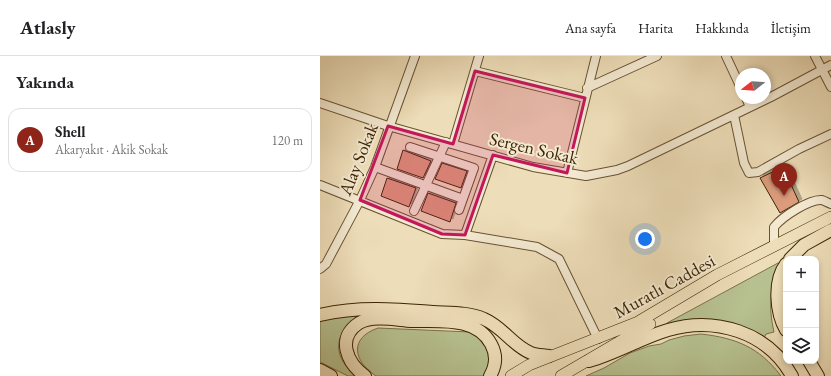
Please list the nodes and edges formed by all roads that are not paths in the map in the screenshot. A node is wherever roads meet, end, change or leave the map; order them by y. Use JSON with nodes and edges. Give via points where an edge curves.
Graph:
{"nodes":[{"id":1,"x":415,"y":56,"type":"edge"},
{"id":2,"x":479,"y":56,"type":"edge"},
{"id":3,"x":596,"y":56,"type":"edge"},
{"id":4,"x":657,"y":56,"type":"edge"},
{"id":5,"x":726,"y":56,"type":"edge"},
{"id":6,"x":814,"y":56,"type":"edge"},
{"id":7,"x":831,"y":65,"type":"edge"},
{"id":8,"x":821,"y":70,"type":"junction"},
{"id":9,"x":475,"y":71,"type":"junction"},
{"id":10,"x":735,"y":75,"type":"edge"},
{"id":11,"x":831,"y":87,"type":"edge"},
{"id":12,"x":587,"y":88,"type":"junction"},
{"id":13,"x":585,"y":98,"type":"junction"},
{"id":14,"x":320,"y":103,"type":"edge"},
{"id":15,"x":749,"y":104,"type":"edge"},
{"id":16,"x":750,"y":107,"type":"junction"},
{"id":17,"x":734,"y":114,"type":"junction"},
{"id":18,"x":388,"y":126,"type":"junction"},
{"id":19,"x":831,"y":134,"type":"edge"},
{"id":20,"x":449,"y":143,"type":"junction"},
{"id":21,"x":410,"y":147,"type":"dead end"},
{"id":22,"x":439,"y":156,"type":"junction"},
{"id":23,"x":493,"y":156,"type":"junction"},
{"id":24,"x":375,"y":166,"type":"junction"},
{"id":25,"x":567,"y":173,"type":"junction"},
{"id":26,"x":320,"y":185,"type":"edge"},
{"id":27,"x":425,"y":186,"type":"junction"},
{"id":28,"x":463,"y":199,"type":"junction"},
{"id":29,"x":360,"y":200,"type":"junction"},
{"id":30,"x":831,"y":204,"type":"edge"},
{"id":31,"x":459,"y":210,"type":"dead end"},
{"id":32,"x":414,"y":211,"type":"dead end"},
{"id":33,"x":831,"y":217,"type":"edge"},
{"id":34,"x":831,"y":226,"type":"edge"},
{"id":35,"x":831,"y":230,"type":"edge"},
{"id":36,"x":465,"y":235,"type":"junction"},
{"id":37,"x":774,"y":244,"type":"junction"},
{"id":38,"x":793,"y":256,"type":"edge"},
{"id":39,"x":320,"y":269,"type":"edge"},
{"id":40,"x":783,"y":271,"type":"edge"},
{"id":41,"x":320,"y":315,"type":"edge"},
{"id":42,"x":785,"y":328,"type":"edge"},
{"id":43,"x":598,"y":339,"type":"junction"},
{"id":44,"x":549,"y":356,"type":"junction"},
{"id":45,"x":589,"y":361,"type":"junction"},
{"id":46,"x":811,"y":364,"type":"edge"},
{"id":47,"x":320,"y":370,"type":"edge"},
{"id":48,"x":331,"y":376,"type":"edge"},
{"id":49,"x":365,"y":376,"type":"edge"},
{"id":50,"x":490,"y":376,"type":"edge"},
{"id":51,"x":511,"y":376,"type":"edge"},
{"id":52,"x":560,"y":376,"type":"edge"},
{"id":53,"x":792,"y":376,"type":"edge"},
{"id":54,"x":818,"y":376,"type":"edge"}],
"edges":[{"from":1,"to":18,"type":"street","name":"Alay Sokak"},
{"from":2,"to":9,"type":"street"},
{"from":3,"to":12,"type":"street"},
{"from":4,"to":12,"type":"street"},
{"from":5,"to":10,"type":"street"},
{"from":6,"to":8,"type":"street"},
{"from":7,"to":8,"type":"street","name":"Sergen Sokak"},
{"from":8,"to":11,"type":"street"},
{"from":8,"to":16,"type":"street","name":"Sergen Sokak"},
{"from":9,"to":13,"type":"street"},
{"from":9,"to":20,"type":"street"},
{"from":12,"to":13,"type":"street"},
{"from":13,"to":25,"type":"street"},
{"from":14,"to":18,"type":"street","name":"Sergen Sokak"},
{"from":15,"to":16,"type":"street"},
{"from":16,"to":17,"type":"street","name":"Sergen Sokak"},
{"from":17,"to":19,"type":"street","via":[[744,163],[749,173],[758,172]]},
{"from":17,"to":25,"type":"street","name":"Sergen Sokak","via":[[617,170],[586,176]]},
{"from":18,"to":20,"type":"street","name":"Sergen Sokak"},
{"from":18,"to":24,"type":"street","name":"Alay Sokak"},
{"from":20,"to":22,"type":"street"},
{"from":20,"to":23,"type":"street","name":"Sergen Sokak"},
{"from":21,"to":22,"type":"street"},
{"from":22,"to":27,"type":"street"},
{"from":22,"to":28,"type":"street","via":[[474,168]]},
{"from":23,"to":25,"type":"street","name":"Sergen Sokak"},
{"from":23,"to":36,"type":"street"},
{"from":24,"to":27,"type":"street"},
{"from":24,"to":29,"type":"street","name":"Alay Sokak"},
{"from":26,"to":29,"type":"street"},
{"from":27,"to":28,"type":"street"},
{"from":27,"to":32,"type":"street"},
{"from":28,"to":31,"type":"street"},
{"from":29,"to":36,"type":"street","via":[[442,234]]},
{"from":29,"to":39,"type":"street","name":"Alay Sokak","via":[[326,264]]},
{"from":30,"to":37,"type":"street","via":[[821,200],[810,203],[779,221],[774,227]]},
{"from":33,"to":37,"type":"main road","name":"Muratlı Caddesi"},
{"from":34,"to":45,"type":"main road","name":"Muratlı Caddesi","via":[[790,244],[710,287]]},
{"from":35,"to":38,"type":"highway","via":[[804,246]]},
{"from":36,"to":43,"type":"street","via":[[536,247],[559,259]]},
{"from":37,"to":43,"type":"main road","name":"Muratlı Caddesi","via":[[649,317]]},
{"from":40,"to":42,"type":"highway","via":[[777,295],[779,313]]},
{"from":41,"to":44,"type":"highway","via":[[347,310],[375,309],[472,316],[483,318],[495,325],[519,347],[532,354]]},
{"from":43,"to":44,"type":"main road","name":"Muratlı Caddesi"},
{"from":44,"to":51,"type":"main road","name":"Muratlı Caddesi"},
{"from":45,"to":52,"type":"main road","name":"Muratlı Caddesi"},
{"from":45,"to":53,"type":"highway","via":[[669,329],[712,325],[750,334],[778,356]]},
{"from":46,"to":54,"type":"highway"},
{"from":47,"to":48,"type":"highway"},
{"from":49,"to":50,"type":"highway","via":[[347,357],[347,337],[360,323],[373,320],[448,322],[477,328],[483,332],[493,347],[496,366]]}]}
